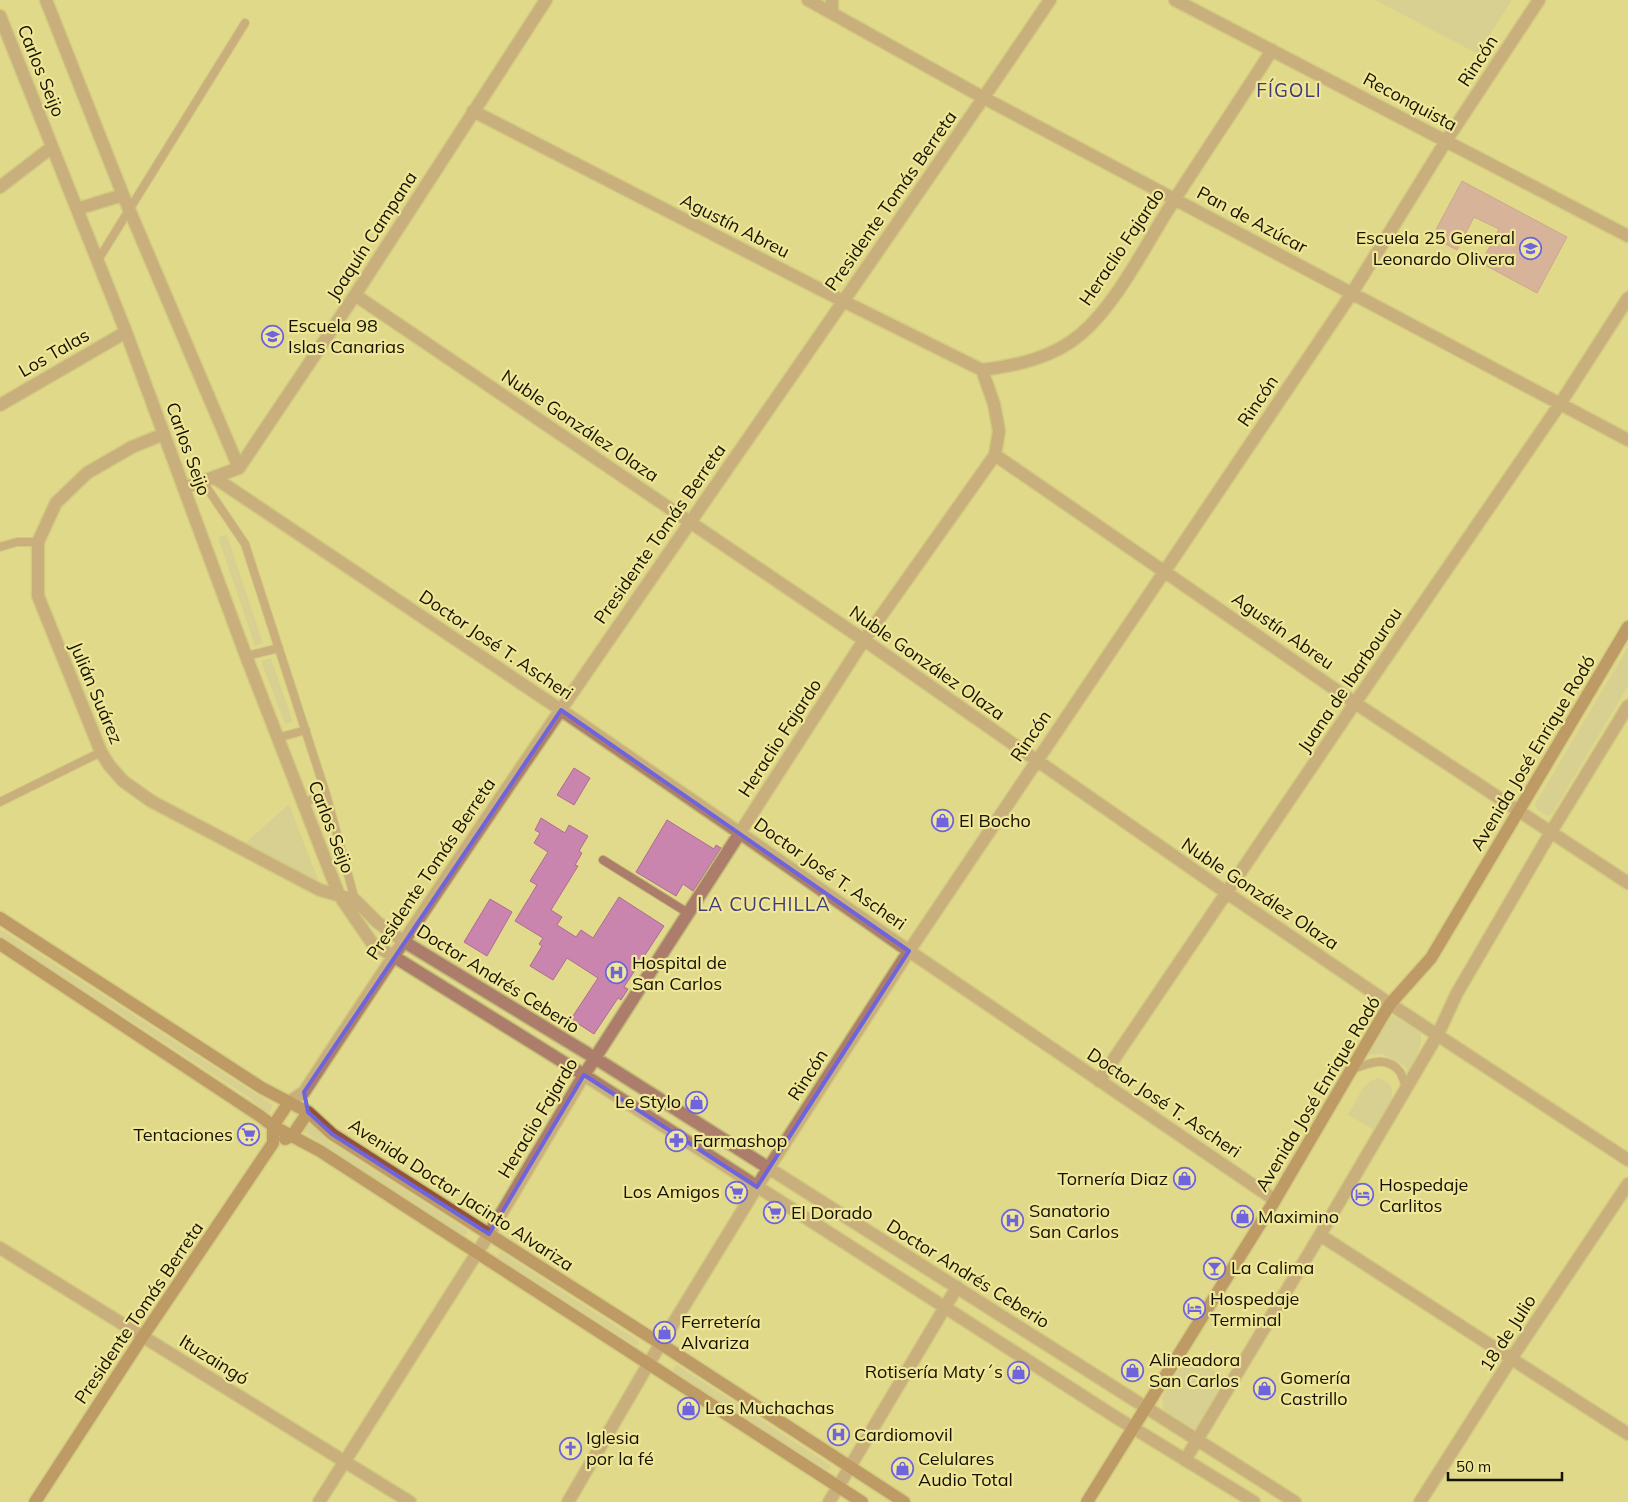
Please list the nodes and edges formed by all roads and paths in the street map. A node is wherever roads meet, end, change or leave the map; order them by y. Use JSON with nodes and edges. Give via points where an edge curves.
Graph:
{"nodes":[{"id":1,"x":46,"y":0,"type":"edge"},
{"id":2,"x":546,"y":0,"type":"edge"},
{"id":3,"x":808,"y":0,"type":"edge"},
{"id":4,"x":1050,"y":0,"type":"edge"},
{"id":5,"x":1175,"y":0,"type":"edge"},
{"id":6,"x":1538,"y":0,"type":"edge"},
{"id":7,"x":832,"y":6,"type":"edge"},
{"id":8,"x":0,"y":16,"type":"edge"},
{"id":9,"x":245,"y":23,"type":"dead end"},
{"id":10,"x":1272,"y":50,"type":"junction"},
{"id":11,"x":984,"y":98,"type":"junction"},
{"id":12,"x":474,"y":111,"type":"junction"},
{"id":13,"x":1446,"y":141,"type":"junction"},
{"id":14,"x":52,"y":147,"type":"junction"},
{"id":15,"x":0,"y":187,"type":"edge"},
{"id":16,"x":124,"y":195,"type":"junction"},
{"id":17,"x":1175,"y":199,"type":"junction"},
{"id":18,"x":77,"y":208,"type":"junction"},
{"id":19,"x":130,"y":209,"type":"junction"},
{"id":20,"x":1628,"y":236,"type":"edge"},
{"id":21,"x":98,"y":260,"type":"junction"},
{"id":22,"x":1352,"y":293,"type":"junction"},
{"id":23,"x":355,"y":295,"type":"junction"},
{"id":24,"x":1628,"y":298,"type":"edge"},
{"id":25,"x":843,"y":301,"type":"junction"},
{"id":26,"x":126,"y":332,"type":"junction"},
{"id":27,"x":982,"y":370,"type":"junction"},
{"id":28,"x":1560,"y":404,"type":"junction"},
{"id":29,"x":0,"y":405,"type":"edge"},
{"id":30,"x":164,"y":434,"type":"junction"},
{"id":31,"x":1628,"y":440,"type":"edge"},
{"id":32,"x":995,"y":455,"type":"junction"},
{"id":33,"x":239,"y":468,"type":"junction"},
{"id":34,"x":209,"y":480,"type":"junction"},
{"id":35,"x":184,"y":488,"type":"junction"},
{"id":36,"x":690,"y":521,"type":"junction"},
{"id":37,"x":38,"y":542,"type":"junction"},
{"id":38,"x":0,"y":546,"type":"edge"},
{"id":39,"x":1165,"y":571,"type":"junction"},
{"id":40,"x":1628,"y":628,"type":"edge"},
{"id":41,"x":864,"y":640,"type":"junction"},
{"id":42,"x":279,"y":648,"type":"junction"},
{"id":43,"x":246,"y":656,"type":"junction"},
{"id":44,"x":1355,"y":703,"type":"junction"},
{"id":45,"x":1628,"y":706,"type":"edge"},
{"id":46,"x":560,"y":710,"type":"junction"},
{"id":47,"x":306,"y":730,"type":"junction"},
{"id":48,"x":277,"y":738,"type":"junction"},
{"id":49,"x":101,"y":752,"type":"junction"},
{"id":50,"x":1036,"y":761,"type":"junction"},
{"id":51,"x":326,"y":794,"type":"junction"},
{"id":52,"x":0,"y":802,"type":"edge"},
{"id":53,"x":303,"y":803,"type":"junction"},
{"id":54,"x":1519,"y":811,"type":"junction"},
{"id":55,"x":1551,"y":832,"type":"junction"},
{"id":56,"x":740,"y":833,"type":"junction"},
{"id":57,"x":603,"y":860,"type":"dead end"},
{"id":58,"x":1628,"y":883,"type":"edge"},
{"id":59,"x":1227,"y":893,"type":"junction"},
{"id":60,"x":339,"y":895,"type":"junction"},
{"id":61,"x":355,"y":900,"type":"junction"},
{"id":62,"x":688,"y":913,"type":"junction"},
{"id":63,"x":0,"y":918,"type":"edge"},
{"id":64,"x":403,"y":941,"type":"junction"},
{"id":65,"x":0,"y":944,"type":"edge"},
{"id":66,"x":909,"y":951,"type":"junction"},
{"id":67,"x":392,"y":956,"type":"junction"},
{"id":68,"x":1390,"y":1004,"type":"junction"},
{"id":69,"x":1438,"y":1034,"type":"junction"},
{"id":70,"x":595,"y":1058,"type":"junction"},
{"id":71,"x":1352,"y":1070,"type":"junction"},
{"id":72,"x":584,"y":1075,"type":"junction"},
{"id":73,"x":1099,"y":1081,"type":"junction"},
{"id":74,"x":1406,"y":1088,"type":"junction"},
{"id":75,"x":304,"y":1092,"type":"junction"},
{"id":76,"x":289,"y":1102,"type":"junction"},
{"id":77,"x":308,"y":1112,"type":"junction"},
{"id":78,"x":274,"y":1126,"type":"junction"},
{"id":79,"x":292,"y":1136,"type":"junction"},
{"id":80,"x":273,"y":1143,"type":"junction"},
{"id":81,"x":1628,"y":1160,"type":"edge"},
{"id":82,"x":768,"y":1170,"type":"junction"},
{"id":83,"x":1628,"y":1184,"type":"edge"},
{"id":84,"x":757,"y":1187,"type":"junction"},
{"id":85,"x":1275,"y":1200,"type":"junction"},
{"id":86,"x":489,"y":1234,"type":"junction"},
{"id":87,"x":1320,"y":1235,"type":"junction"},
{"id":88,"x":0,"y":1248,"type":"edge"},
{"id":89,"x":477,"y":1254,"type":"junction"},
{"id":90,"x":957,"y":1287,"type":"junction"},
{"id":91,"x":945,"y":1306,"type":"junction"},
{"id":92,"x":144,"y":1336,"type":"junction"},
{"id":93,"x":661,"y":1344,"type":"junction"},
{"id":94,"x":1511,"y":1359,"type":"junction"},
{"id":95,"x":649,"y":1363,"type":"junction"},
{"id":96,"x":1146,"y":1407,"type":"junction"},
{"id":97,"x":1133,"y":1428,"type":"junction"},
{"id":98,"x":1628,"y":1434,"type":"edge"},
{"id":99,"x":1197,"y":1440,"type":"junction"},
{"id":100,"x":1185,"y":1460,"type":"junction"},
{"id":101,"x":344,"y":1462,"type":"junction"},
{"id":102,"x":850,"y":1467,"type":"junction"},
{"id":103,"x":838,"y":1487,"type":"junction"},
{"id":104,"x":35,"y":1502,"type":"edge"},
{"id":105,"x":319,"y":1502,"type":"edge"},
{"id":106,"x":410,"y":1502,"type":"edge"},
{"id":107,"x":568,"y":1502,"type":"edge"},
{"id":108,"x":829,"y":1502,"type":"edge"},
{"id":109,"x":862,"y":1502,"type":"edge"},
{"id":110,"x":904,"y":1502,"type":"edge"},
{"id":111,"x":1086,"y":1502,"type":"edge"},
{"id":112,"x":1254,"y":1502,"type":"edge"},
{"id":113,"x":1295,"y":1502,"type":"edge"},
{"id":114,"x":1420,"y":1502,"type":"edge"}],
"edges":[{"from":1,"to":16,"type":"street"},
{"from":2,"to":12,"type":"street","name":"Joaquín Campana"},
{"from":3,"to":7,"type":"street","name":"Pan de Azúcar"},
{"from":4,"to":11,"type":"street","name":"Presidente Tomás Berreta"},
{"from":5,"to":10,"type":"street","name":"Reconquista"},
{"from":6,"to":13,"type":"street","name":"Rincón"},
{"from":7,"to":11,"type":"street","name":"Pan de Azúcar"},
{"from":8,"to":14,"type":"street","name":"Carlos Seijo"},
{"from":9,"to":19,"type":"lane"},
{"from":10,"to":13,"type":"street","name":"Reconquista"},
{"from":10,"to":17,"type":"street","name":"Heraclio Fajardo"},
{"from":11,"to":17,"type":"street","name":"Pan de Azúcar"},
{"from":11,"to":25,"type":"street","name":"Presidente Tomás Berreta"},
{"from":12,"to":23,"type":"street","name":"Joaquín Campana"},
{"from":12,"to":25,"type":"street","name":"Agustín Abreu"},
{"from":13,"to":20,"type":"street","name":"Reconquista"},
{"from":13,"to":22,"type":"street","name":"Rincón"},
{"from":14,"to":15,"type":"street"},
{"from":14,"to":18,"type":"street","name":"Carlos Seijo"},
{"from":16,"to":18,"type":"street"},
{"from":16,"to":19,"type":"street"},
{"from":17,"to":22,"type":"street","name":"Pan de Azúcar"},
{"from":17,"to":27,"type":"street","name":"Heraclio Fajardo","via":[[1115,295],[1080,335],[1037,359]]},
{"from":18,"to":21,"type":"street","name":"Carlos Seijo"},
{"from":19,"to":21,"type":"lane"},
{"from":19,"to":33,"type":"street"},
{"from":21,"to":26,"type":"street","name":"Carlos Seijo"},
{"from":22,"to":28,"type":"street","name":"Pan de Azúcar"},
{"from":22,"to":39,"type":"street","name":"Rincón"},
{"from":23,"to":33,"type":"street","name":"Joaquín Campana"},
{"from":23,"to":36,"type":"street","name":"Nuble González Olaza"},
{"from":24,"to":28,"type":"street","name":"Juana de Ibarbourou"},
{"from":25,"to":27,"type":"street","name":"Agustín Abreu"},
{"from":25,"to":36,"type":"street","name":"Presidente Tomás Berreta"},
{"from":26,"to":29,"type":"street","name":"Los Talas"},
{"from":26,"to":30,"type":"street","name":"Carlos Seijo"},
{"from":27,"to":32,"type":"street","name":"Heraclio Fajardo","via":[[999,430]]},
{"from":28,"to":31,"type":"street","name":"Pan de Azúcar"},
{"from":28,"to":44,"type":"street","name":"Juana de Ibarbourou"},
{"from":30,"to":35,"type":"street","name":"Carlos Seijo"},
{"from":30,"to":37,"type":"street","name":"Julián Suárez","via":[[132,447],[86,473],[56,503]]},
{"from":32,"to":39,"type":"street","name":"Agustín Abreu"},
{"from":32,"to":41,"type":"street","name":"Heraclio Fajardo"},
{"from":33,"to":34,"type":"street"},
{"from":34,"to":35,"type":"street"},
{"from":34,"to":42,"type":"lane","via":[[245,544]]},
{"from":34,"to":46,"type":"street","name":"Doctor José T. Ascheri"},
{"from":35,"to":43,"type":"street","name":"Carlos Seijo"},
{"from":36,"to":41,"type":"street","name":"Nuble González Olaza"},
{"from":36,"to":46,"type":"street","name":"Presidente Tomás Berreta"},
{"from":37,"to":38,"type":"lane"},
{"from":37,"to":49,"type":"street","name":"Julián Suárez","via":[[38,596]]},
{"from":39,"to":44,"type":"street","name":"Agustín Abreu"},
{"from":39,"to":50,"type":"street","name":"Rincón"},
{"from":40,"to":54,"type":"main road","name":"Avenida José Enrique Rodó"},
{"from":41,"to":50,"type":"street","name":"Nuble González Olaza"},
{"from":41,"to":56,"type":"street","name":"Heraclio Fajardo"},
{"from":42,"to":43,"type":"lane"},
{"from":42,"to":47,"type":"lane"},
{"from":43,"to":48,"type":"street","name":"Carlos Seijo"},
{"from":44,"to":54,"type":"street","name":"Agustín Abreu"},
{"from":44,"to":59,"type":"street","name":"Juana de Ibarbourou"},
{"from":45,"to":55,"type":"street"},
{"from":46,"to":56,"type":"street","name":"Doctor José T. Ascheri"},
{"from":46,"to":64,"type":"street","name":"Presidente Tomás Berreta"},
{"from":47,"to":48,"type":"lane"},
{"from":47,"to":51,"type":"lane"},
{"from":48,"to":53,"type":"street","name":"Carlos Seijo"},
{"from":49,"to":52,"type":"lane"},
{"from":49,"to":60,"type":"street","name":"Julián Suárez","via":[[123,781],[151,801],[320,890]]},
{"from":50,"to":59,"type":"street","name":"Nuble González Olaza"},
{"from":50,"to":66,"type":"street","name":"Rincón"},
{"from":51,"to":53,"type":"lane"},
{"from":51,"to":61,"type":"lane"},
{"from":53,"to":60,"type":"street","name":"Carlos Seijo"},
{"from":54,"to":55,"type":"street","name":"Agustín Abreu"},
{"from":54,"to":68,"type":"main road","name":"Avenida José Enrique Rodó","via":[[1431,958]]},
{"from":55,"to":58,"type":"street","name":"Agustín Abreu"},
{"from":55,"to":69,"type":"street","via":[[1457,993]]},
{"from":56,"to":62,"type":"street","name":"Heraclio Fajardo"},
{"from":56,"to":66,"type":"street","name":"Doctor José T. Ascheri"},
{"from":57,"to":62,"type":"lane"},
{"from":59,"to":68,"type":"street","name":"Nuble González Olaza"},
{"from":59,"to":73,"type":"street","name":"Juana de Ibarbourou"},
{"from":60,"to":61,"type":"street","name":"Doctor Andrés Ceberio"},
{"from":60,"to":67,"type":"street","name":"Doctor Andrés Ceberio","via":[[372,943]]},
{"from":61,"to":64,"type":"street","name":"Doctor Andrés Ceberio"},
{"from":62,"to":70,"type":"street","name":"Heraclio Fajardo"},
{"from":63,"to":76,"type":"main road","name":"Avenida Doctor Jacinto Alvariza","via":[[262,1088]]},
{"from":64,"to":67,"type":"street","name":"Presidente Tomás Berreta"},
{"from":64,"to":70,"type":"street","name":"Doctor Andrés Ceberio"},
{"from":65,"to":78,"type":"main road"},
{"from":66,"to":73,"type":"street","name":"Doctor José T. Ascheri"},
{"from":66,"to":82,"type":"street","name":"Rincón"},
{"from":67,"to":72,"type":"street","name":"Doctor Andrés Ceberio"},
{"from":67,"to":75,"type":"street","name":"Presidente Tomás Berreta"},
{"from":68,"to":69,"type":"street","name":"Nuble González Olaza"},
{"from":68,"to":71,"type":"main road","name":"Avenida José Enrique Rodó"},
{"from":69,"to":74,"type":"street"},
{"from":69,"to":81,"type":"street","name":"Nuble González Olaza"},
{"from":70,"to":72,"type":"street","name":"Heraclio Fajardo"},
{"from":70,"to":82,"type":"street","name":"Doctor Andrés Ceberio"},
{"from":71,"to":74,"type":"lane","via":[[1378,1061],[1391,1064],[1401,1073]]},
{"from":71,"to":85,"type":"main road","name":"Avenida José Enrique Rodó"},
{"from":72,"to":84,"type":"street","name":"Doctor Andrés Ceberio"},
{"from":72,"to":86,"type":"street","name":"Heraclio Fajardo"},
{"from":73,"to":85,"type":"street","name":"Doctor José T. Ascheri"},
{"from":74,"to":87,"type":"street"},
{"from":75,"to":76,"type":"street","name":"Presidente Tomás Berreta"},
{"from":75,"to":77,"type":"street"},
{"from":76,"to":77,"type":"main road","name":"Avenida Doctor Jacinto Alvariza"},
{"from":76,"to":78,"type":"main road","name":"Presidente Tomás Berreta"},
{"from":77,"to":79,"type":"main road"},
{"from":77,"to":86,"type":"main road","name":"Avenida Doctor Jacinto Alvariza","via":[[332,1134]]},
{"from":78,"to":79,"type":"main road"},
{"from":78,"to":80,"type":"main road","name":"Presidente Tomás Berreta"},
{"from":79,"to":80,"type":"main road"},
{"from":79,"to":89,"type":"main road"},
{"from":80,"to":92,"type":"main road","name":"Presidente Tomás Berreta"},
{"from":82,"to":84,"type":"street","name":"Rincón"},
{"from":82,"to":90,"type":"street","name":"Doctor Andrés Ceberio"},
{"from":83,"to":94,"type":"street","name":"18 de Julio"},
{"from":84,"to":91,"type":"street","name":"Doctor Andrés Ceberio"},
{"from":84,"to":93,"type":"street","name":"Rincón"},
{"from":85,"to":96,"type":"main road","name":"Avenida José Enrique Rodó"},
{"from":86,"to":89,"type":"street","name":"Heraclio Fajardo"},
{"from":86,"to":93,"type":"main road","name":"Avenida Doctor Jacinto Alvariza"},
{"from":87,"to":94,"type":"street"},
{"from":87,"to":99,"type":"street"},
{"from":88,"to":92,"type":"street","name":"Ituzaingó"},
{"from":89,"to":95,"type":"main road"},
{"from":89,"to":101,"type":"street","name":"Heraclio Fajardo"},
{"from":90,"to":91,"type":"street"},
{"from":90,"to":96,"type":"street","name":"Doctor Andrés Ceberio"},
{"from":91,"to":97,"type":"street","name":"Doctor Andrés Ceberio"},
{"from":91,"to":102,"type":"street"},
{"from":92,"to":101,"type":"street","name":"Ituzaingó"},
{"from":92,"to":104,"type":"main road","name":"Presidente Tomás Berreta"},
{"from":93,"to":95,"type":"street","name":"Rincón"},
{"from":93,"to":102,"type":"main road","name":"Avenida Doctor Jacinto Alvariza"},
{"from":94,"to":98,"type":"street"},
{"from":94,"to":114,"type":"street","name":"18 de Julio"},
{"from":95,"to":103,"type":"main road"},
{"from":95,"to":107,"type":"street","name":"Rincón"},
{"from":96,"to":97,"type":"main road","name":"Avenida José Enrique Rodó"},
{"from":96,"to":99,"type":"street","name":"Doctor Andrés Ceberio"},
{"from":97,"to":100,"type":"street","name":"Doctor Andrés Ceberio"},
{"from":97,"to":111,"type":"main road","name":"Avenida José Enrique Rodó"},
{"from":99,"to":100,"type":"street"},
{"from":99,"to":113,"type":"street","name":"Doctor Andrés Ceberio"},
{"from":100,"to":112,"type":"street","name":"Doctor Andrés Ceberio"},
{"from":101,"to":105,"type":"street","name":"Heraclio Fajardo"},
{"from":101,"to":106,"type":"street","name":"Ituzaingó"},
{"from":102,"to":103,"type":"street"},
{"from":102,"to":110,"type":"main road","name":"Avenida Doctor Jacinto Alvariza"},
{"from":103,"to":108,"type":"street"},
{"from":103,"to":109,"type":"main road"}]}
